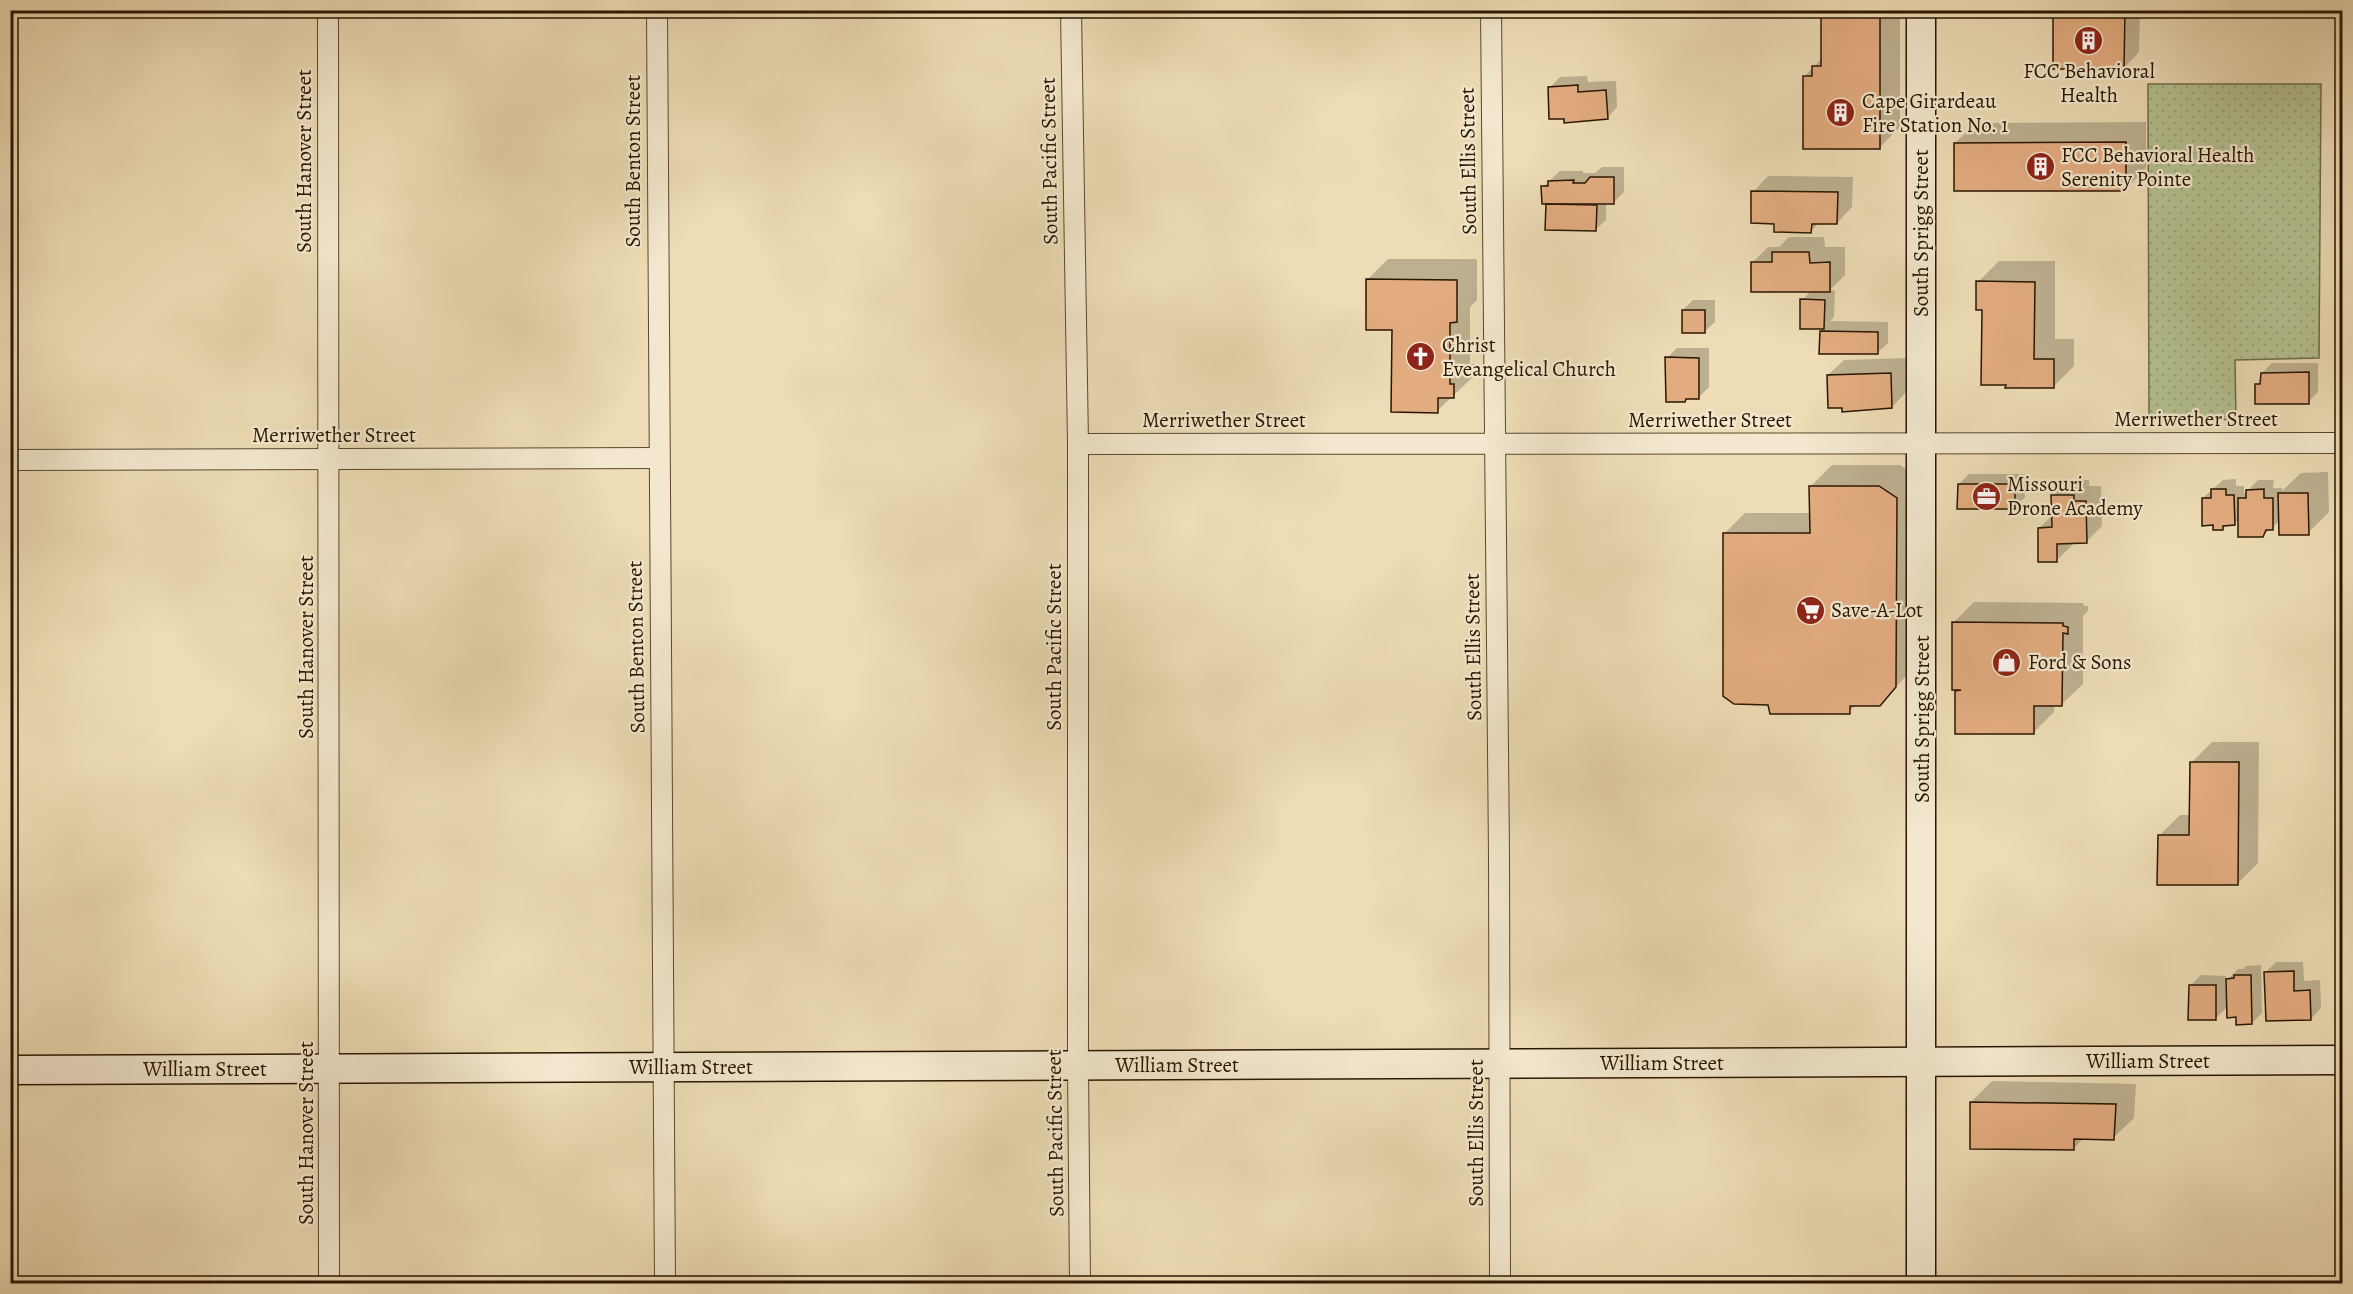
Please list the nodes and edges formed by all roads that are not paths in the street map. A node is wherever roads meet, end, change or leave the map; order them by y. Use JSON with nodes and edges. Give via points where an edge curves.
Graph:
{"nodes":[{"id":1,"x":328,"y":10,"type":"edge"},
{"id":2,"x":657,"y":10,"type":"edge"},
{"id":3,"x":1071,"y":10,"type":"edge"},
{"id":4,"x":1491,"y":10,"type":"edge"},
{"id":5,"x":1921,"y":10,"type":"edge"},
{"id":6,"x":2343,"y":442,"type":"edge"},
{"id":7,"x":1922,"y":443,"type":"junction"},
{"id":8,"x":1078,"y":444,"type":"junction"},
{"id":9,"x":1495,"y":444,"type":"junction"},
{"id":10,"x":658,"y":458,"type":"junction"},
{"id":11,"x":329,"y":459,"type":"junction"},
{"id":12,"x":10,"y":460,"type":"edge"},
{"id":13,"x":2343,"y":1060,"type":"edge"},
{"id":14,"x":1922,"y":1061,"type":"junction"},
{"id":15,"x":1500,"y":1064,"type":"junction"},
{"id":16,"x":1078,"y":1066,"type":"junction"},
{"id":17,"x":664,"y":1068,"type":"junction"},
{"id":18,"x":331,"y":1069,"type":"junction"},
{"id":19,"x":10,"y":1070,"type":"edge"},
{"id":20,"x":329,"y":1284,"type":"edge"},
{"id":21,"x":665,"y":1284,"type":"edge"},
{"id":22,"x":1080,"y":1284,"type":"edge"},
{"id":23,"x":1500,"y":1284,"type":"edge"},
{"id":24,"x":1921,"y":1284,"type":"edge"}],
"edges":[{"from":1,"to":11,"type":"street","name":"South Hanover Street"},
{"from":2,"to":10,"type":"street","name":"South Benton Street"},
{"from":3,"to":8,"type":"street","name":"South Pacific Street"},
{"from":4,"to":9,"type":"street","name":"South Ellis Street"},
{"from":5,"to":7,"type":"main road","name":"South Sprigg Street"},
{"from":6,"to":7,"type":"street","name":"Merriwether Street"},
{"from":7,"to":9,"type":"street","name":"Merriwether Street"},
{"from":7,"to":14,"type":"main road","name":"South Sprigg Street"},
{"from":8,"to":9,"type":"street","name":"Merriwether Street"},
{"from":8,"to":16,"type":"street","name":"South Pacific Street"},
{"from":9,"to":15,"type":"street","name":"South Ellis Street"},
{"from":10,"to":11,"type":"street","name":"Merriwether Street"},
{"from":10,"to":17,"type":"street","name":"South Benton Street"},
{"from":11,"to":12,"type":"street","name":"Merriwether Street"},
{"from":11,"to":18,"type":"street","name":"South Hanover Street"},
{"from":13,"to":14,"type":"main road","name":"William Street"},
{"from":14,"to":15,"type":"main road","name":"William Street"},
{"from":14,"to":24,"type":"main road","name":"South Sprigg Street"},
{"from":15,"to":16,"type":"main road","name":"William Street"},
{"from":15,"to":23,"type":"street","name":"South Ellis Street"},
{"from":16,"to":17,"type":"main road","name":"William Street"},
{"from":16,"to":22,"type":"street","name":"South Pacific Street"},
{"from":17,"to":18,"type":"main road","name":"William Street"},
{"from":17,"to":21,"type":"street","name":"South Benton Street"},
{"from":18,"to":19,"type":"main road","name":"William Street"},
{"from":18,"to":20,"type":"street","name":"South Hanover Street"}]}
